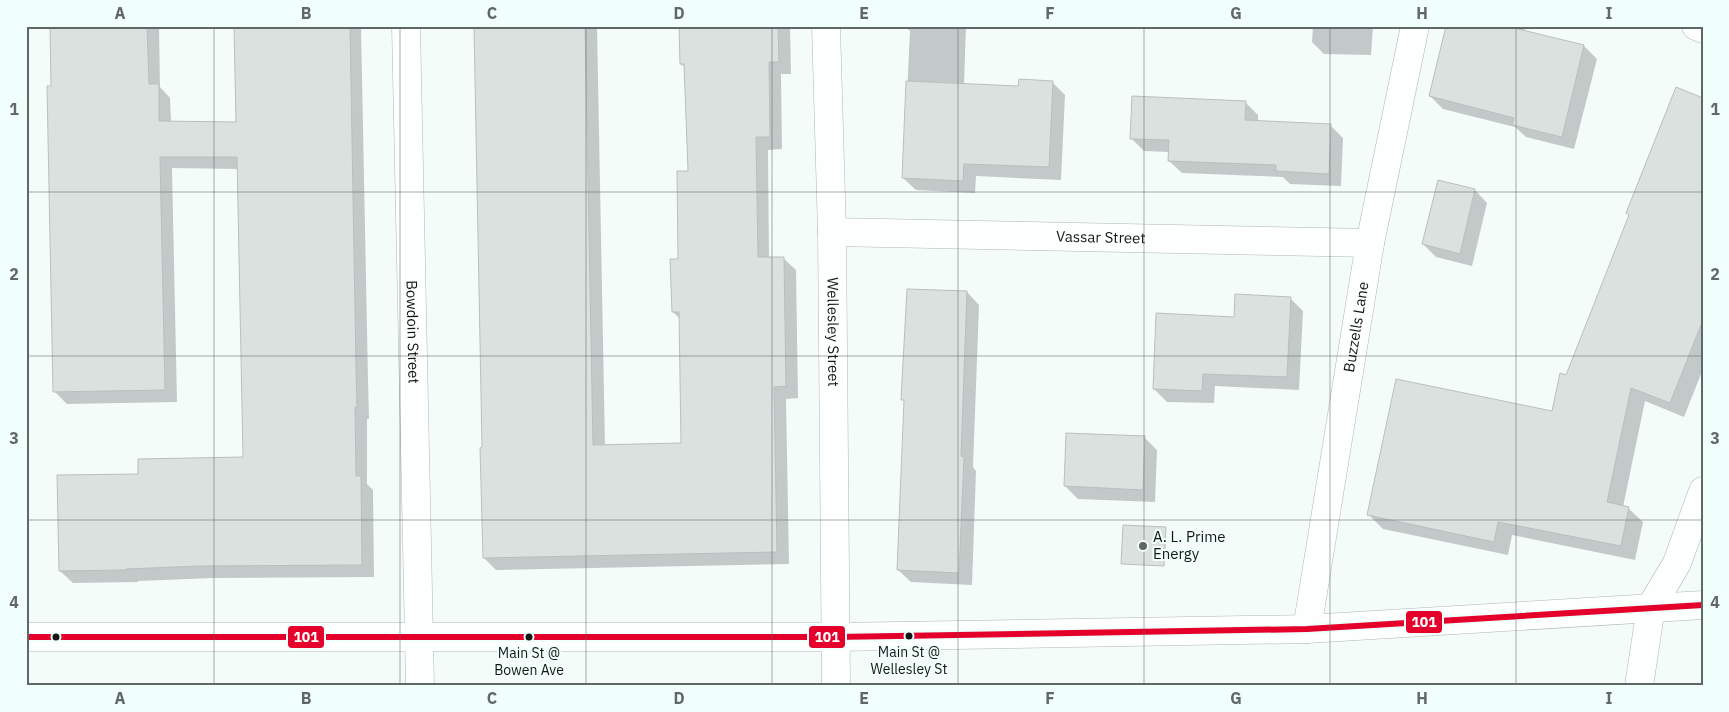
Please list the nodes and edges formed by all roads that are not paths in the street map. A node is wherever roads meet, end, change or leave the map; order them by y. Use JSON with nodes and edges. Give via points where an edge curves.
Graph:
{"nodes":[{"id":1,"x":406,"y":26,"type":"edge"},
{"id":2,"x":826,"y":26,"type":"edge"},
{"id":3,"x":1415,"y":26,"type":"edge"},
{"id":4,"x":1696,"y":26,"type":"edge"},
{"id":5,"x":1703,"y":30,"type":"edge"},
{"id":6,"x":832,"y":232,"type":"junction"},
{"id":7,"x":1370,"y":243,"type":"junction"},
{"id":8,"x":1703,"y":491,"type":"edge"},
{"id":9,"x":1703,"y":605,"type":"edge"},
{"id":10,"x":1651,"y":607,"type":"junction"},
{"id":11,"x":1307,"y":629,"type":"junction"},
{"id":12,"x":26,"y":637,"type":"edge"},
{"id":13,"x":420,"y":637,"type":"junction"},
{"id":14,"x":835,"y":637,"type":"junction"},
{"id":15,"x":420,"y":686,"type":"edge"},
{"id":16,"x":836,"y":686,"type":"edge"},
{"id":17,"x":1639,"y":686,"type":"edge"}],
"edges":[{"from":1,"to":13,"type":"street","name":"Bowdoin Street"},
{"from":2,"to":6,"type":"street","name":"Wellesley Street"},
{"from":3,"to":7,"type":"street","name":"Buzzells Lane"},
{"from":4,"to":5,"type":"street"},
{"from":6,"to":7,"type":"street","name":"Vassar Street"},
{"from":6,"to":14,"type":"street","name":"Wellesley Street"},
{"from":7,"to":11,"type":"street","name":"Buzzells Lane"},
{"from":8,"to":10,"type":"street","via":[[1677,563]]},
{"from":9,"to":10,"type":"street"},
{"from":10,"to":11,"type":"street"},
{"from":10,"to":17,"type":"street"},
{"from":11,"to":14,"type":"street"},
{"from":12,"to":13,"type":"street"},
{"from":13,"to":14,"type":"street"},
{"from":13,"to":15,"type":"street","name":"Bowdoin Street"},
{"from":14,"to":16,"type":"street","name":"Wellesley Street"}]}
